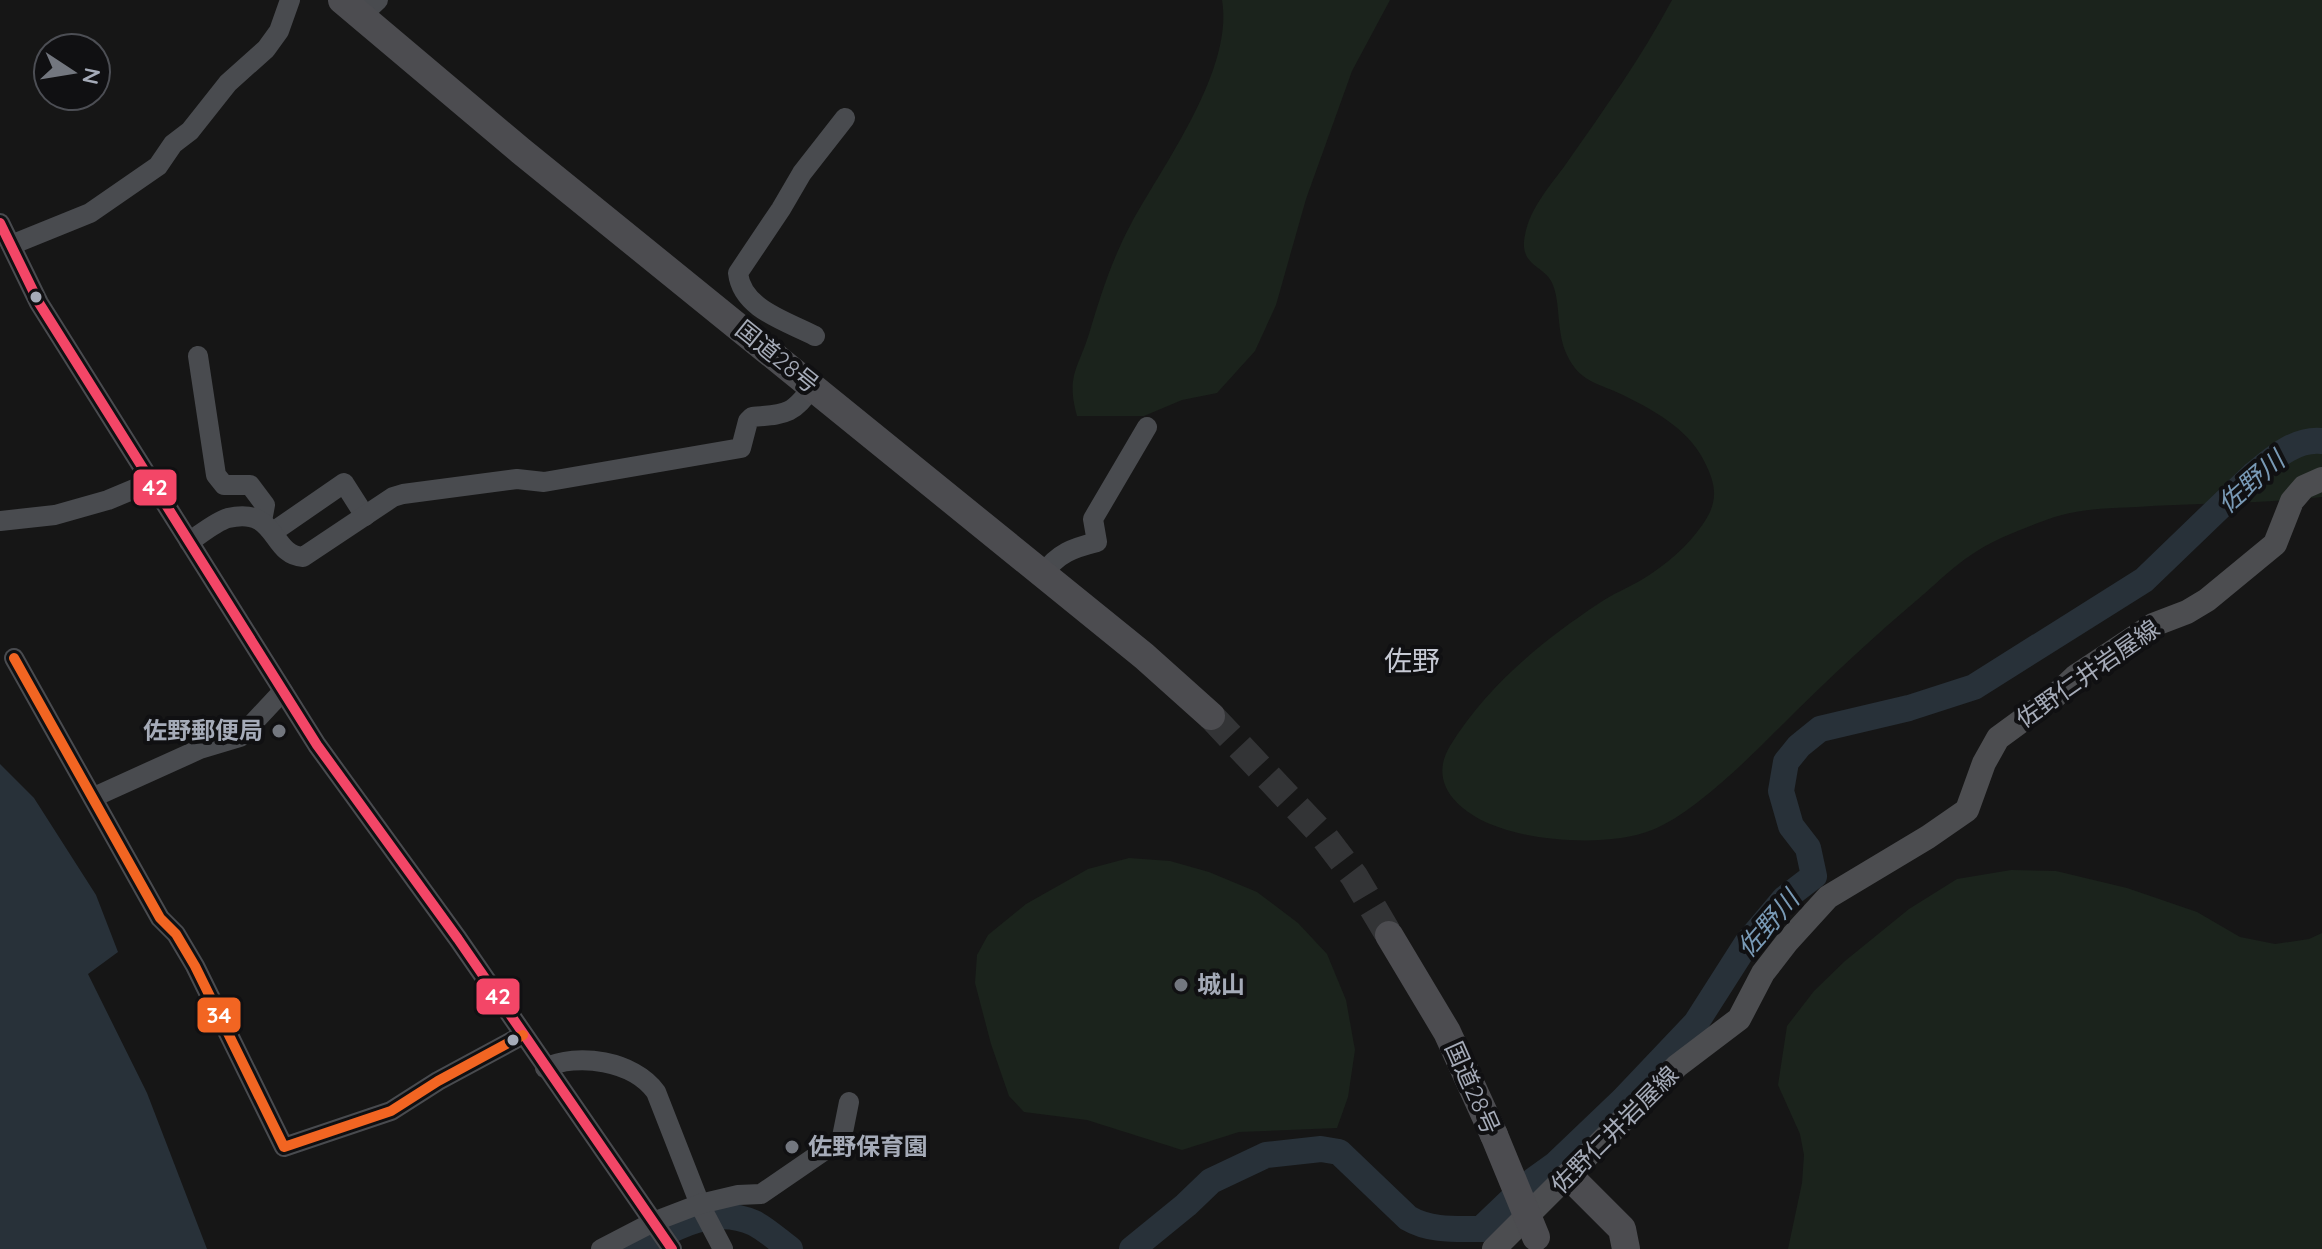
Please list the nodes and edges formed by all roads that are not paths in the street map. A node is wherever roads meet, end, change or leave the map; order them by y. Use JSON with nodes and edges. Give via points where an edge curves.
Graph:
{"nodes":[{"id":1,"x":290,"y":0,"type":"edge"},
{"id":2,"x":360,"y":5,"type":"edge"},
{"id":3,"x":845,"y":118,"type":"dead end"},
{"id":4,"x":4,"y":234,"type":"edge"},
{"id":5,"x":815,"y":336,"type":"dead end"},
{"id":6,"x":198,"y":356,"type":"dead end"},
{"id":7,"x":813,"y":386,"type":"junction"},
{"id":8,"x":1147,"y":427,"type":"dead end"},
{"id":9,"x":2322,"y":479,"type":"edge"},
{"id":10,"x":151,"y":482,"type":"junction"},
{"id":11,"x":365,"y":516,"type":"junction"},
{"id":12,"x":0,"y":521,"type":"edge"},
{"id":13,"x":267,"y":526,"type":"junction"},
{"id":14,"x":189,"y":542,"type":"junction"},
{"id":15,"x":1043,"y":574,"type":"junction"},
{"id":16,"x":14,"y":658,"type":"dead end"},
{"id":17,"x":283,"y":691,"type":"junction"},
{"id":18,"x":1211,"y":716,"type":"tunnel mouth"},
{"id":19,"x":94,"y":797,"type":"junction"},
{"id":20,"x":1389,"y":935,"type":"tunnel mouth"},
{"id":21,"x":523,"y":1035,"type":"junction"},
{"id":22,"x":545,"y":1068,"type":"junction"},
{"id":23,"x":849,"y":1102,"type":"dead end"},
{"id":24,"x":1569,"y":1176,"type":"junction"},
{"id":25,"x":700,"y":1206,"type":"junction"},
{"id":26,"x":654,"y":1224,"type":"junction"},
{"id":27,"x":718,"y":1241,"type":"edge"},
{"id":28,"x":1538,"y":1243,"type":"edge"},
{"id":29,"x":671,"y":1248,"type":"edge"},
{"id":30,"x":601,"y":1249,"type":"edge"},
{"id":31,"x":1494,"y":1249,"type":"edge"},
{"id":32,"x":1626,"y":1249,"type":"edge"}],
"edges":[{"from":1,"to":4,"type":"street","via":[[266,49],[228,83],[158,166],[90,213]]},
{"from":2,"to":7,"type":"highway","name":"国道28号","via":[[521,151]]},
{"from":3,"to":5,"type":"street","via":[[802,173],[738,273],[739,286],[751,303]]},
{"from":4,"to":10,"type":"street","via":[[39,303]]},
{"from":6,"to":13,"type":"street","via":[[216,475],[224,485],[250,485],[265,505]]},
{"from":7,"to":11,"type":"street","via":[[787,414],[752,417],[741,448],[544,482],[517,479],[403,494]]},
{"from":7,"to":15,"type":"highway","name":"国道28号"},
{"from":8,"to":15,"type":"street","via":[[1093,519],[1097,542],[1069,550]]},
{"from":9,"to":24,"type":"main road","name":"佐野仁井岩屋線","via":[[2304,487],[2292,501],[2275,544],[2207,600],[2153,625],[2076,676],[1998,738],[1967,810],[1815,908],[1763,973],[1739,1019],[1677,1066]]},
{"from":10,"to":12,"type":"street","via":[[55,515]]},
{"from":10,"to":14,"type":"street"},
{"from":11,"to":13,"type":"street","via":[[303,557],[291,554]]},
{"from":11,"to":13,"type":"street","via":[[344,483]]},
{"from":13,"to":14,"type":"street","via":[[230,518]]},
{"from":14,"to":17,"type":"street"},
{"from":15,"to":18,"type":"highway","name":"国道28号"},
{"from":16,"to":19,"type":"street"},
{"from":17,"to":19,"type":"street","via":[[240,737],[200,749]]},
{"from":17,"to":21,"type":"street"},
{"from":19,"to":21,"type":"street","via":[[160,918],[195,966],[284,1147],[391,1111]]},
{"from":20,"to":28,"type":"highway","name":"国道28号","bridge":true,"via":[[1447,1032]]},
{"from":21,"to":22,"type":"street"},
{"from":22,"to":25,"type":"street","via":[[565,1059],[617,1065],[649,1082]]},
{"from":22,"to":26,"type":"street"},
{"from":23,"to":25,"type":"street","via":[[840,1147],[831,1146],[761,1194]]},
{"from":24,"to":31,"type":"main road","name":"佐野仁井岩屋線"},
{"from":24,"to":32,"type":"highway","via":[[1622,1229]]},
{"from":25,"to":26,"type":"street"},
{"from":25,"to":27,"type":"street"},
{"from":26,"to":29,"type":"street"},
{"from":26,"to":30,"type":"street"}]}
